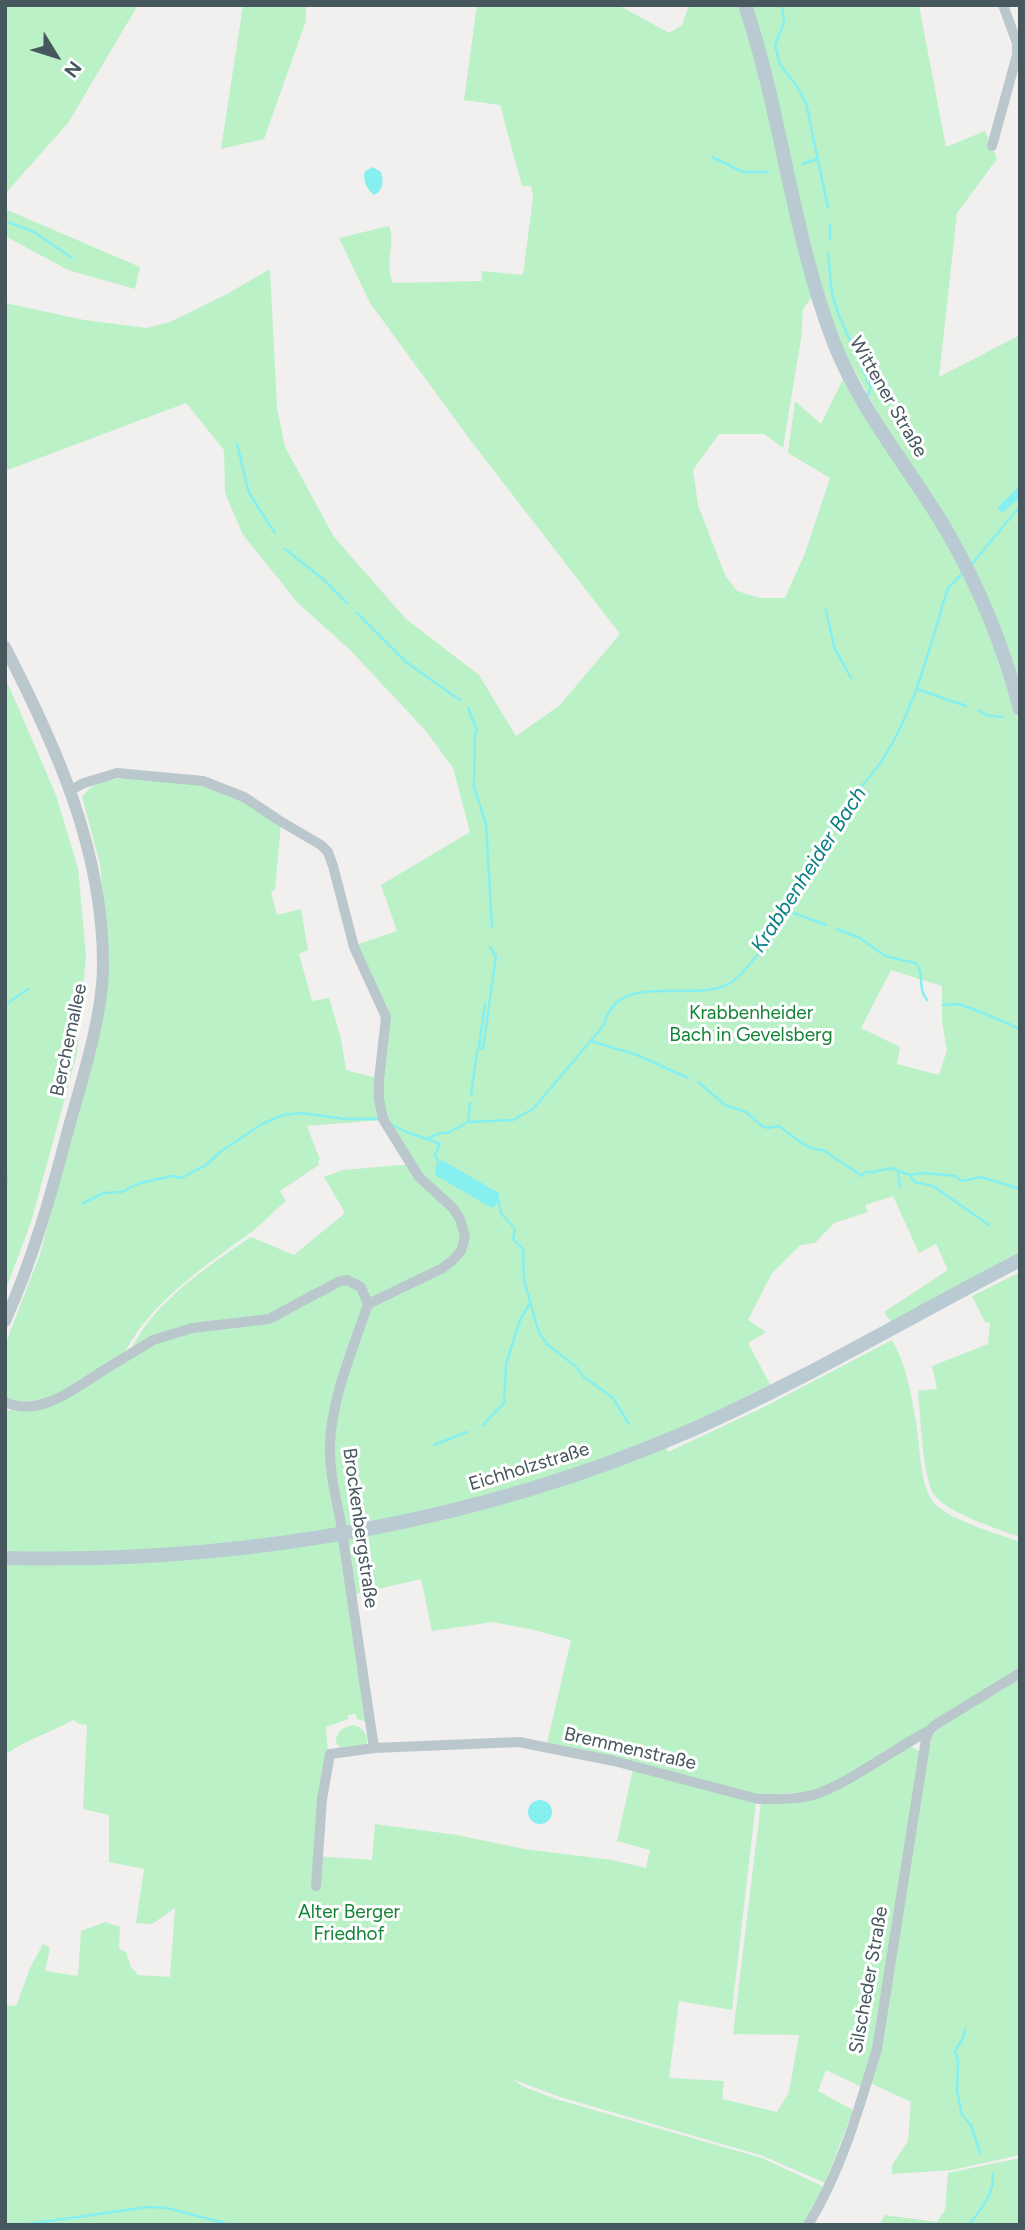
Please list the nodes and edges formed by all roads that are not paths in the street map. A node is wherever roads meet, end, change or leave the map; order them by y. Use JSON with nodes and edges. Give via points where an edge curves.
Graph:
{"nodes":[{"id":1,"x":745,"y":5,"type":"edge"},
{"id":2,"x":1003,"y":5,"type":"edge"},
{"id":3,"x":992,"y":146,"type":"dead end"},
{"id":4,"x":5,"y":647,"type":"edge"},
{"id":5,"x":1020,"y":709,"type":"edge"},
{"id":6,"x":71,"y":790,"type":"junction"},
{"id":7,"x":1020,"y":1261,"type":"edge"},
{"id":8,"x":368,"y":1304,"type":"junction"},
{"id":9,"x":5,"y":1321,"type":"edge"},
{"id":10,"x":5,"y":1402,"type":"edge"},
{"id":11,"x":5,"y":1558,"type":"edge"},
{"id":12,"x":1020,"y":1672,"type":"edge"},
{"id":13,"x":930,"y":1730,"type":"junction"},
{"id":14,"x":374,"y":1748,"type":"junction"},
{"id":15,"x":316,"y":1886,"type":"dead end"},
{"id":16,"x":808,"y":2225,"type":"edge"}],
"edges":[{"from":1,"to":5,"type":"main road","name":"Wittener Straße","via":[[804,245],[834,344],[879,428],[971,576]]},
{"from":2,"to":3,"type":"street","via":[[1017,55]]},
{"from":4,"to":6,"type":"street","name":"Berchemallee"},
{"from":6,"to":8,"type":"street","via":[[117,773],[204,781],[244,797],[328,852],[354,947],[386,1017],[379,1080],[383,1119],[419,1177],[453,1208],[464,1237],[461,1251],[441,1269]]},
{"from":6,"to":9,"type":"street","name":"Berchemallee","via":[[89,851],[103,965],[94,1032],[54,1182],[35,1247]]},
{"from":7,"to":11,"type":"main road","name":"Eichholzstraße","via":[[761,1398],[645,1449],[545,1484],[407,1520],[300,1540],[177,1555]]},
{"from":8,"to":10,"type":"street","via":[[361,1287],[347,1280],[338,1282],[269,1319],[192,1328],[153,1340],[61,1397],[27,1406]]},
{"from":8,"to":14,"type":"street","name":"Brockenbergstraße","via":[[332,1421],[331,1467]]},
{"from":12,"to":13,"type":"street","name":"Bremmenstraße"},
{"from":13,"to":14,"type":"street","name":"Bremmenstraße","via":[[819,1793],[781,1799],[758,1799],[614,1761],[519,1742]]},
{"from":13,"to":16,"type":"street","name":"Silscheder Straße","via":[[877,2049],[841,2155]]},
{"from":14,"to":15,"type":"street","name":"Bremmenstraße","via":[[330,1755]]}]}
